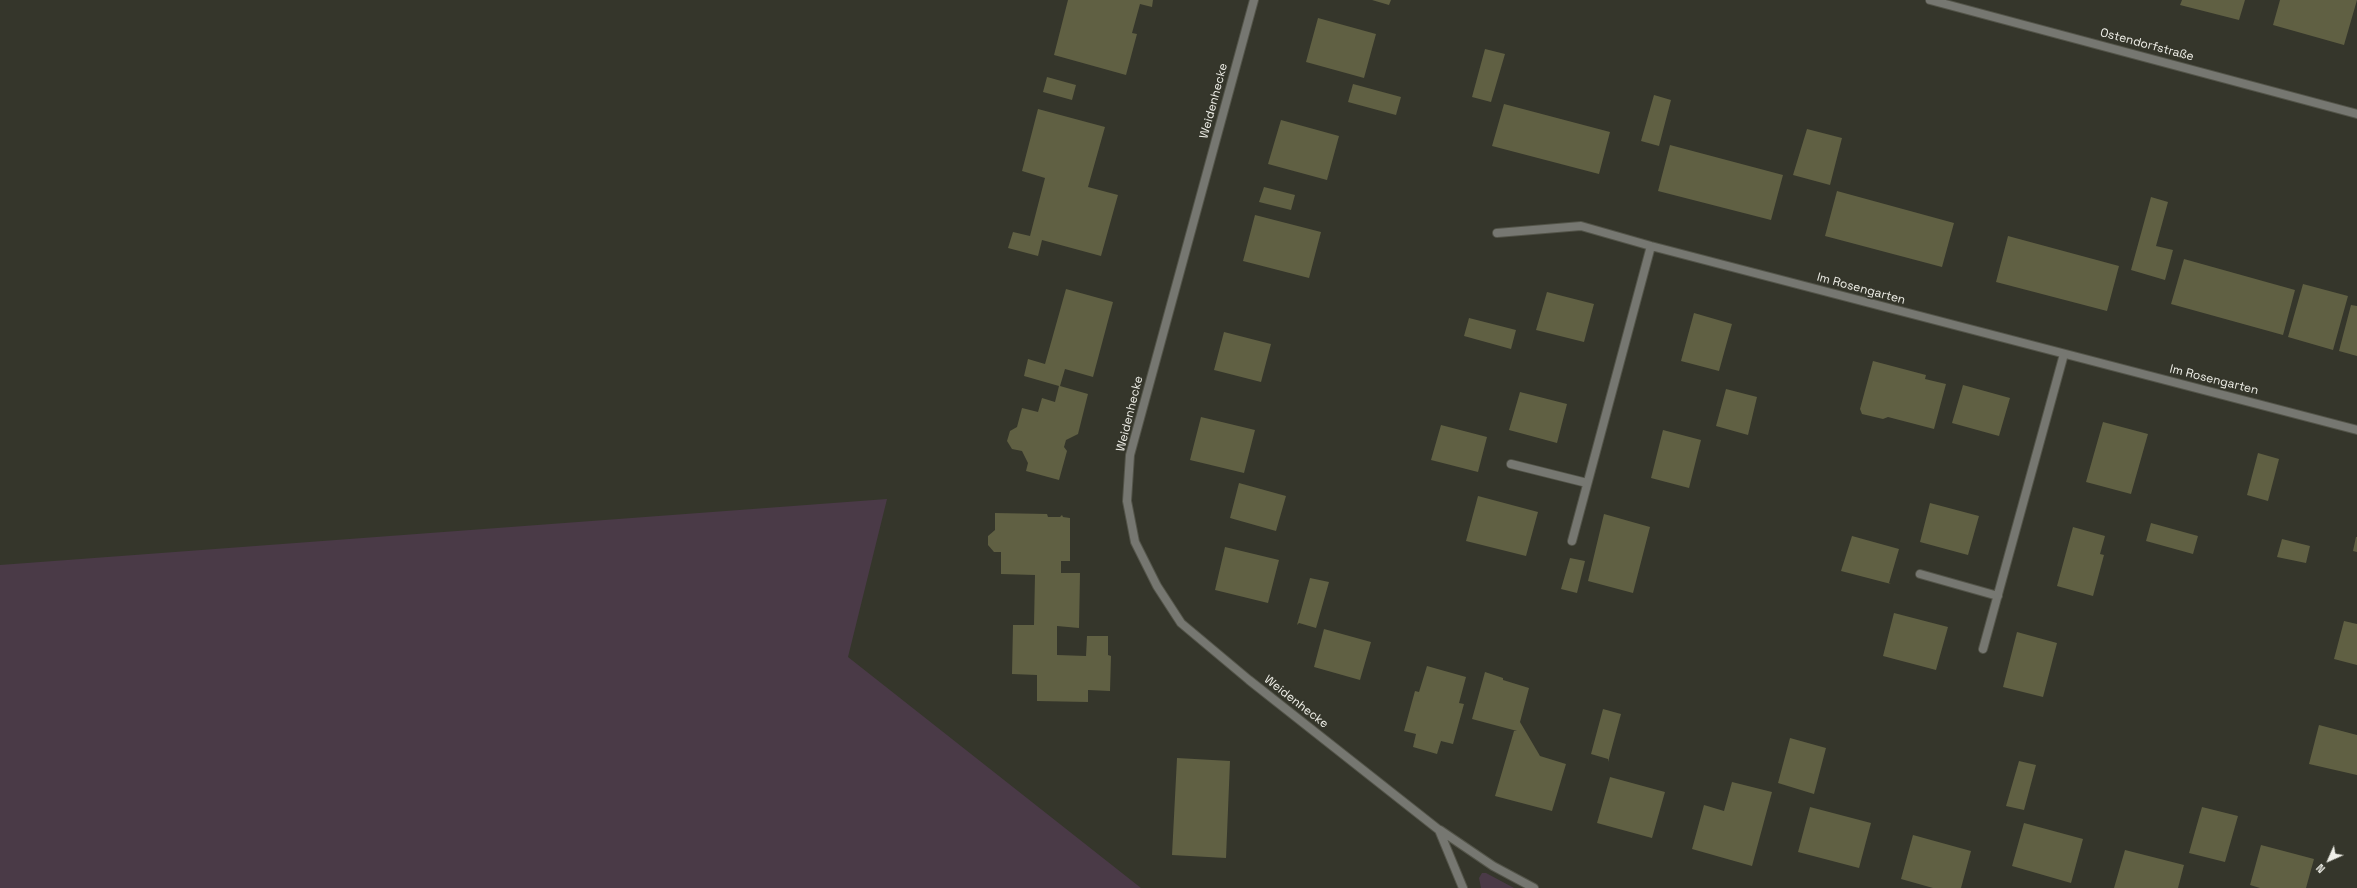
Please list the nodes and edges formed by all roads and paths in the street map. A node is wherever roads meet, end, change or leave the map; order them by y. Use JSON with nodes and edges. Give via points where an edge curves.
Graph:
{"nodes":[{"id":1,"x":1254,"y":0,"type":"edge"},
{"id":2,"x":1930,"y":0,"type":"edge"},
{"id":3,"x":2357,"y":114,"type":"edge"},
{"id":4,"x":1497,"y":233,"type":"dead end"},
{"id":5,"x":1651,"y":246,"type":"junction"},
{"id":6,"x":2064,"y":354,"type":"junction"},
{"id":7,"x":2357,"y":430,"type":"edge"},
{"id":8,"x":1511,"y":464,"type":"dead end"},
{"id":9,"x":1587,"y":483,"type":"junction"},
{"id":10,"x":1572,"y":540,"type":"dead end"},
{"id":11,"x":1920,"y":574,"type":"dead end"},
{"id":12,"x":1998,"y":596,"type":"junction"},
{"id":13,"x":1983,"y":649,"type":"dead end"},
{"id":14,"x":1439,"y":830,"type":"junction"},
{"id":15,"x":1463,"y":888,"type":"edge"},
{"id":16,"x":1534,"y":888,"type":"edge"}],
"edges":[{"from":1,"to":14,"type":"street","name":"Weidenhecke","via":[[1130,454],[1128,501],[1135,542],[1157,586],[1181,623],[1248,680]]},
{"from":2,"to":3,"type":"street","name":"Ostendorfstraße"},
{"from":4,"to":5,"type":"street","name":"Im Rosengarten","via":[[1581,226]]},
{"from":5,"to":6,"type":"street","name":"Im Rosengarten"},
{"from":5,"to":9,"type":"street"},
{"from":6,"to":7,"type":"street","name":"Im Rosengarten"},
{"from":6,"to":12,"type":"street"},
{"from":8,"to":9,"type":"street"},
{"from":9,"to":10,"type":"street"},
{"from":11,"to":12,"type":"street"},
{"from":12,"to":13,"type":"street"},
{"from":14,"to":15,"type":"street","name":"Weidenhecke"},
{"from":14,"to":16,"type":"street","name":"Weidenhecke","via":[[1493,866]]}]}
